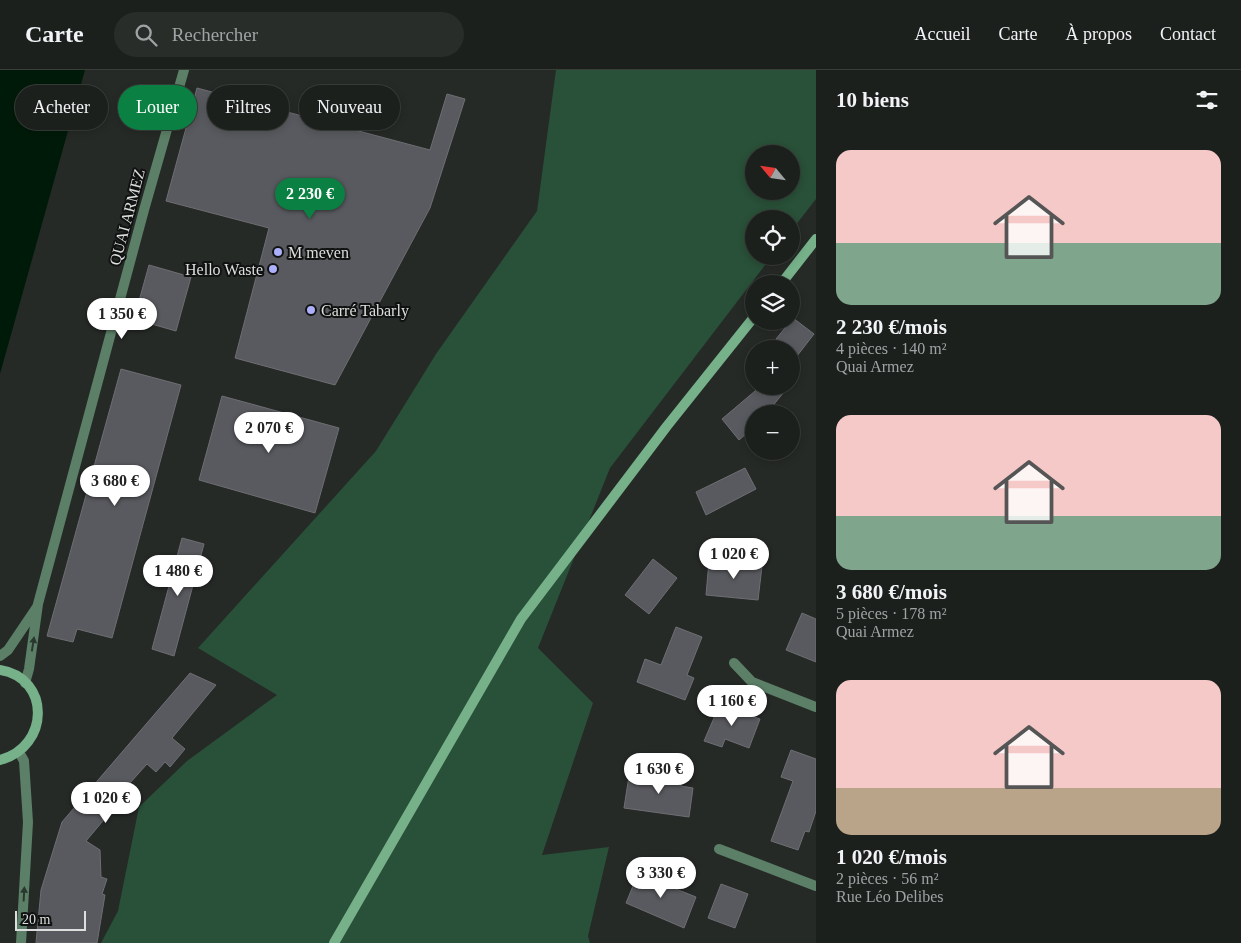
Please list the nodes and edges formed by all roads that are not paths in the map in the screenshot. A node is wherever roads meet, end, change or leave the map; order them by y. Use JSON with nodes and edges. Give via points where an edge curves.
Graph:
{"nodes":[{"id":1,"x":184,"y":70,"type":"edge"},
{"id":2,"x":816,"y":239,"type":"edge"},
{"id":3,"x":787,"y":275,"type":"edge"},
{"id":4,"x":745,"y":328,"type":"edge"},
{"id":5,"x":38,"y":604,"type":"junction"},
{"id":6,"x":0,"y":656,"type":"edge"},
{"id":7,"x":734,"y":663,"type":"dead end"},
{"id":8,"x":0,"y":670,"type":"edge"},
{"id":9,"x":25,"y":683,"type":"junction"},
{"id":10,"x":816,"y":707,"type":"edge"},
{"id":11,"x":19,"y":752,"type":"junction"},
{"id":12,"x":0,"y":760,"type":"edge"},
{"id":13,"x":719,"y":849,"type":"dead end"},
{"id":14,"x":816,"y":886,"type":"edge"},
{"id":15,"x":21,"y":943,"type":"edge"},
{"id":16,"x":334,"y":943,"type":"edge"}],
"edges":[{"from":1,"to":5,"type":"street","name":"QUAI ARMEZ"},
{"from":2,"to":3,"type":"main road"},
{"from":4,"to":16,"type":"main road","via":[[521,619]]},
{"from":5,"to":6,"type":"street","name":"QUAI ARMEZ","via":[[8,650]]},
{"from":9,"to":5,"type":"street","name":"QUAI ARMEZ","one_way":true},
{"from":7,"to":10,"type":"street","via":[[752,682]]},
{"from":8,"to":9,"type":"main road"},
{"from":9,"to":11,"type":"main road","via":[[38,706],[38,719],[35,732]]},
{"from":11,"to":12,"type":"main road"},
{"from":15,"to":11,"type":"street","one_way":true,"via":[[28,822],[24,761]]},
{"from":13,"to":14,"type":"street"}]}
